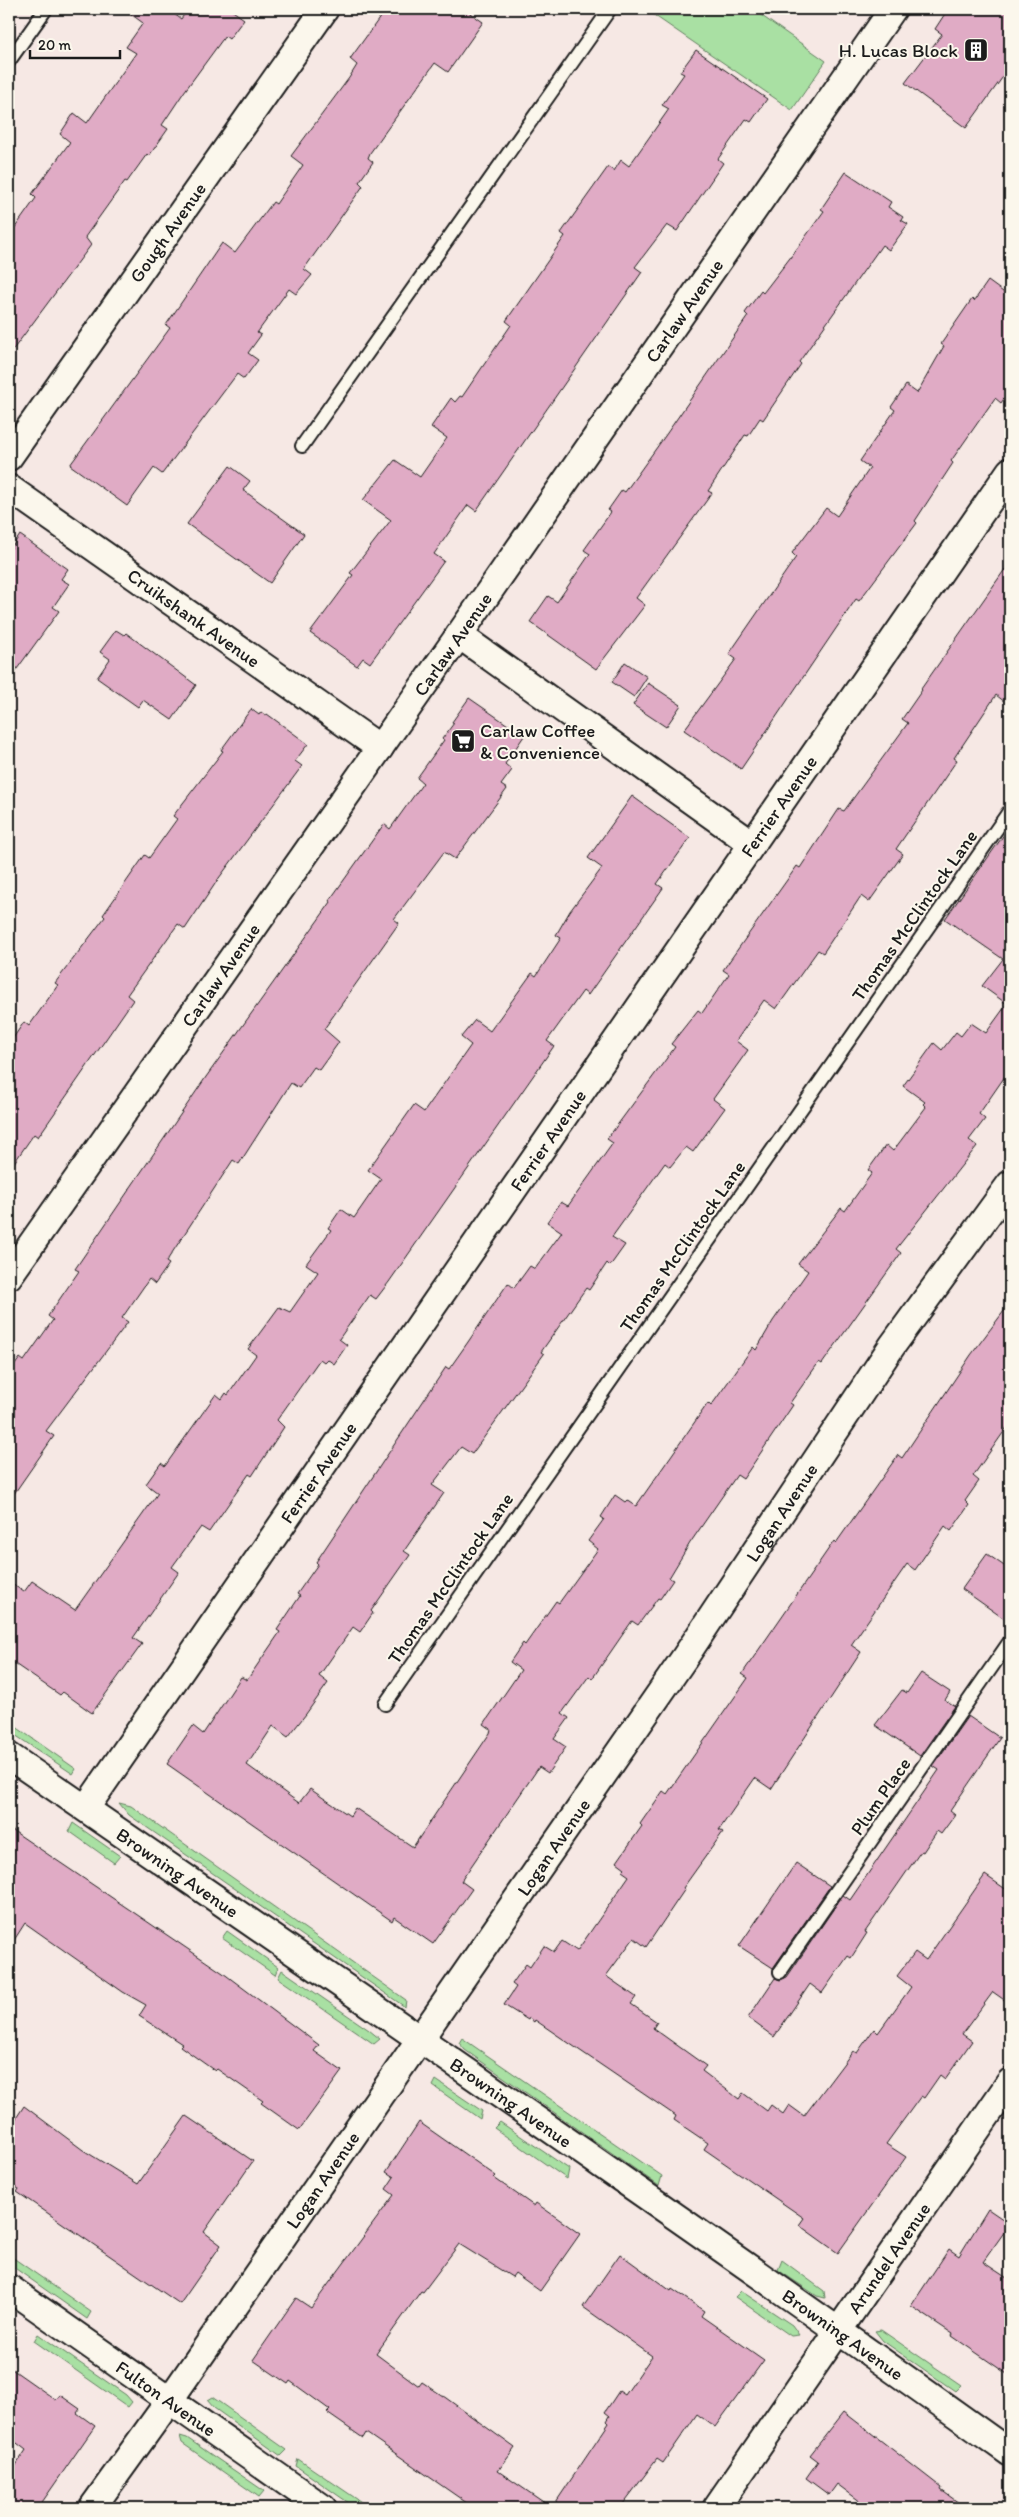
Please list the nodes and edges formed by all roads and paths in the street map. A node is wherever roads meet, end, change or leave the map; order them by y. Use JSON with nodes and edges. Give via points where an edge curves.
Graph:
{"nodes":[{"id":1,"x":46,"y":9,"type":"edge"},
{"id":2,"x":325,"y":9,"type":"edge"},
{"id":3,"x":610,"y":9,"type":"edge"},
{"id":4,"x":893,"y":9,"type":"edge"},
{"id":5,"x":9,"y":60,"type":"edge"},
{"id":6,"x":302,"y":446,"type":"dead end"},
{"id":7,"x":9,"y":457,"type":"edge"},
{"id":8,"x":1010,"y":471,"type":"edge"},
{"id":9,"x":9,"y":488,"type":"edge"},
{"id":10,"x":459,"y":635,"type":"junction"},
{"id":11,"x":380,"y":748,"type":"junction"},
{"id":12,"x":1010,"y":810,"type":"edge"},
{"id":13,"x":752,"y":844,"type":"junction"},
{"id":14,"x":1010,"y":1184,"type":"edge"},
{"id":15,"x":9,"y":1276,"type":"edge"},
{"id":16,"x":1010,"y":1640,"type":"edge"},
{"id":17,"x":385,"y":1704,"type":"dead end"},
{"id":18,"x":9,"y":1756,"type":"edge"},
{"id":19,"x":86,"y":1808,"type":"junction"},
{"id":20,"x":780,"y":1972,"type":"dead end"},
{"id":21,"x":420,"y":2039,"type":"junction"},
{"id":22,"x":1010,"y":2082,"type":"edge"},
{"id":23,"x":9,"y":2288,"type":"edge"},
{"id":24,"x":839,"y":2331,"type":"junction"},
{"id":25,"x":169,"y":2401,"type":"junction"},
{"id":26,"x":1010,"y":2453,"type":"edge"},
{"id":27,"x":92,"y":2508,"type":"edge"},
{"id":28,"x":323,"y":2508,"type":"edge"},
{"id":29,"x":716,"y":2508,"type":"edge"}],
"edges":[{"from":1,"to":5,"type":"lane"},
{"from":2,"to":7,"type":"street","name":"Gough Avenue"},
{"from":3,"to":6,"type":"lane"},
{"from":4,"to":10,"type":"street","name":"Carlaw Avenue"},
{"from":8,"to":13,"type":"street","name":"Ferrier Avenue"},
{"from":9,"to":11,"type":"street","name":"Cruikshank Avenue"},
{"from":10,"to":11,"type":"street","name":"Carlaw Avenue"},
{"from":10,"to":13,"type":"street"},
{"from":11,"to":15,"type":"street","name":"Carlaw Avenue"},
{"from":12,"to":17,"type":"lane","name":"Thomas McClintock Lane"},
{"from":13,"to":19,"type":"street","name":"Ferrier Avenue"},
{"from":14,"to":21,"type":"street","name":"Logan Avenue","via":[[892,1346],[685,1657]]},
{"from":16,"to":20,"type":"lane","name":"Plum Place"},
{"from":18,"to":19,"type":"street","name":"Browning Avenue"},
{"from":19,"to":21,"type":"street","name":"Browning Avenue"},
{"from":21,"to":24,"type":"street","name":"Browning Avenue"},
{"from":21,"to":25,"type":"street","name":"Logan Avenue"},
{"from":22,"to":24,"type":"street","name":"Arundel Avenue"},
{"from":23,"to":25,"type":"street","name":"Fulton Avenue"},
{"from":24,"to":26,"type":"street","name":"Browning Avenue"},
{"from":24,"to":29,"type":"street","name":"Arundel Avenue"},
{"from":25,"to":27,"type":"street","name":"Logan Avenue"},
{"from":25,"to":28,"type":"street","name":"Fulton Avenue"}]}
